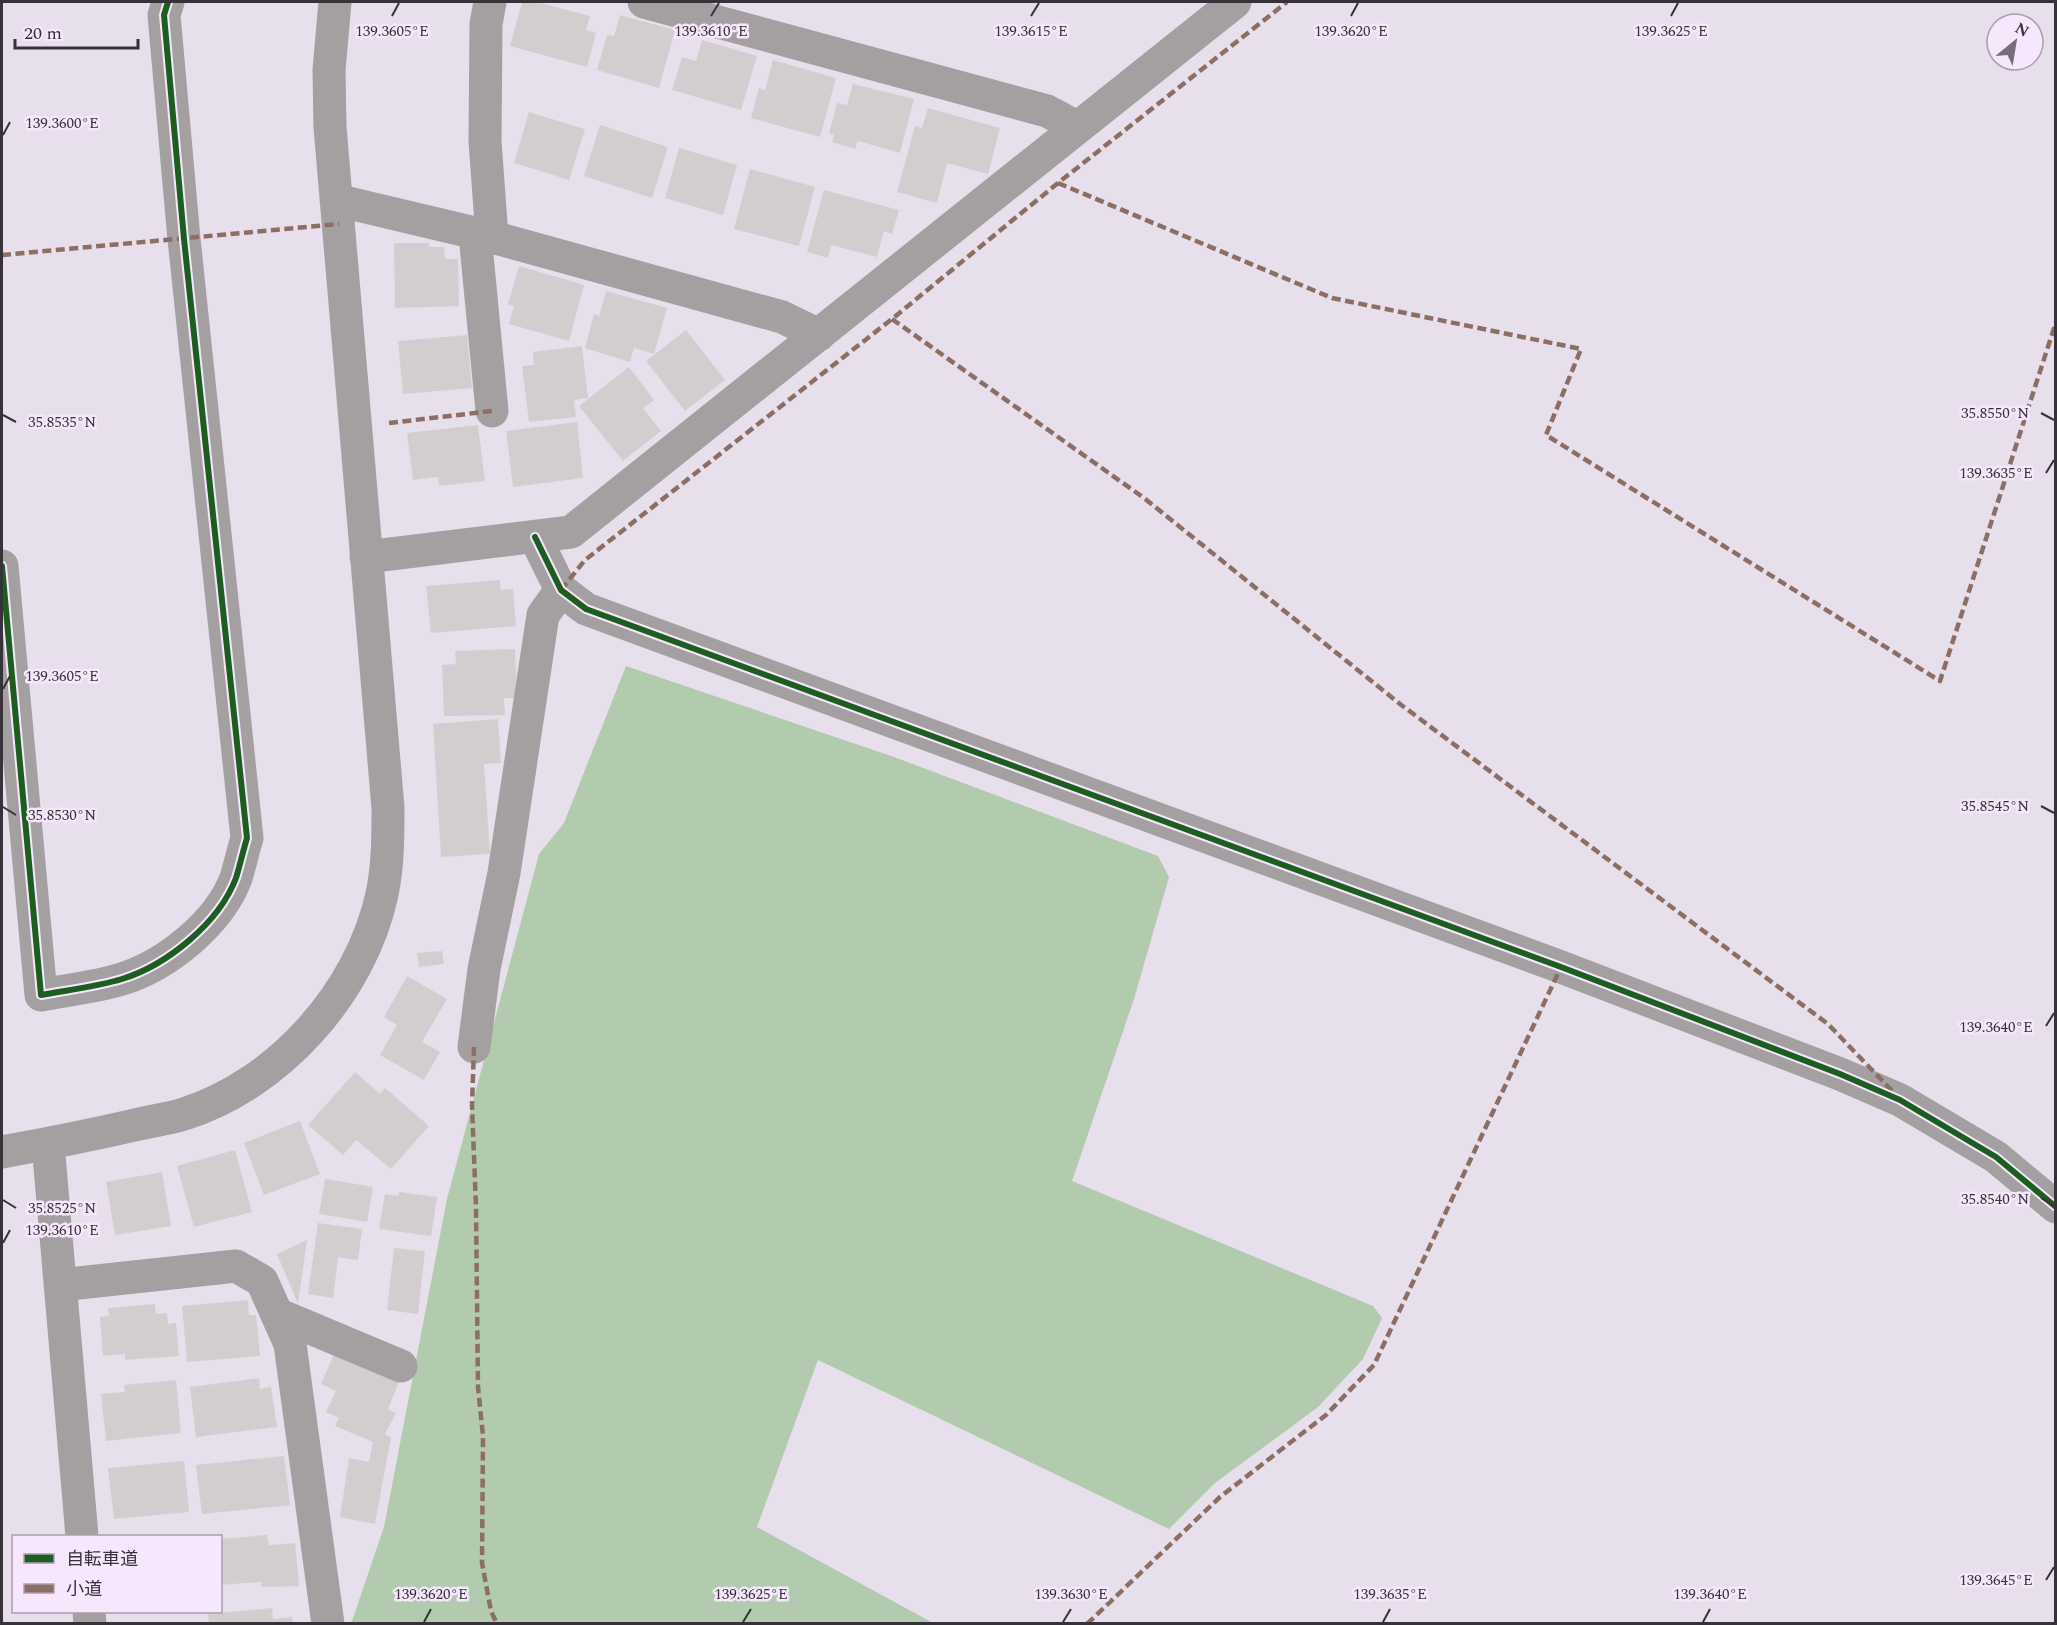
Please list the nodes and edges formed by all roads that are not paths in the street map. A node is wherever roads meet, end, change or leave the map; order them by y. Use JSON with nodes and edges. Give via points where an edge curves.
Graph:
{"nodes":[{"id":1,"x":168,"y":2,"type":"edge"},
{"id":2,"x":335,"y":2,"type":"edge"},
{"id":3,"x":490,"y":2,"type":"edge"},
{"id":4,"x":644,"y":2,"type":"edge"},
{"id":5,"x":1235,"y":2,"type":"edge"},
{"id":6,"x":1077,"y":127,"type":"junction"},
{"id":7,"x":336,"y":200,"type":"junction"},
{"id":8,"x":484,"y":236,"type":"junction"},
{"id":9,"x":819,"y":335,"type":"junction"},
{"id":10,"x":492,"y":411,"type":"dead end"},
{"id":11,"x":535,"y":537,"type":"junction"},
{"id":12,"x":366,"y":557,"type":"junction"},
{"id":13,"x":2,"y":566,"type":"edge"},
{"id":14,"x":561,"y":590,"type":"junction"},
{"id":15,"x":474,"y":1047,"type":"dead end"},
{"id":16,"x":24,"y":1148,"type":"edge"},
{"id":17,"x":2055,"y":1207,"type":"edge"},
{"id":18,"x":60,"y":1285,"type":"junction"},
{"id":19,"x":277,"y":1314,"type":"junction"},
{"id":20,"x":401,"y":1366,"type":"dead end"},
{"id":21,"x":82,"y":1535,"type":"edge"},
{"id":22,"x":328,"y":1623,"type":"edge"}],
"edges":[{"from":1,"to":13,"type":"street","via":[[164,15],[184,238],[247,838],[235,880],[217,910],[192,939],[164,960],[122,979],[41,995]]},
{"from":2,"to":7,"type":"street","via":[[330,127]]},
{"from":3,"to":8,"type":"street","via":[[486,24]]},
{"from":4,"to":6,"type":"street","via":[[1047,111]]},
{"from":5,"to":6,"type":"street"},
{"from":6,"to":9,"type":"street"},
{"from":7,"to":8,"type":"street"},
{"from":7,"to":12,"type":"street"},
{"from":8,"to":9,"type":"street","via":[[782,316]]},
{"from":8,"to":10,"type":"street"},
{"from":9,"to":11,"type":"street","via":[[571,532]]},
{"from":11,"to":12,"type":"street"},
{"from":11,"to":14,"type":"street"},
{"from":12,"to":16,"type":"street","via":[[388,808],[388,854],[382,895],[369,935],[347,980],[312,1030],[262,1073],[228,1095],[184,1114]]},
{"from":14,"to":15,"type":"street","via":[[543,615]]},
{"from":14,"to":17,"type":"street","via":[[585,609],[1550,963],[1840,1074],[1900,1100],[1996,1156]]},
{"from":16,"to":18,"type":"street"},
{"from":18,"to":19,"type":"street","via":[[236,1266],[262,1281]]},
{"from":18,"to":21,"type":"street"},
{"from":19,"to":20,"type":"street"},
{"from":19,"to":22,"type":"street","via":[[290,1344]]}]}
